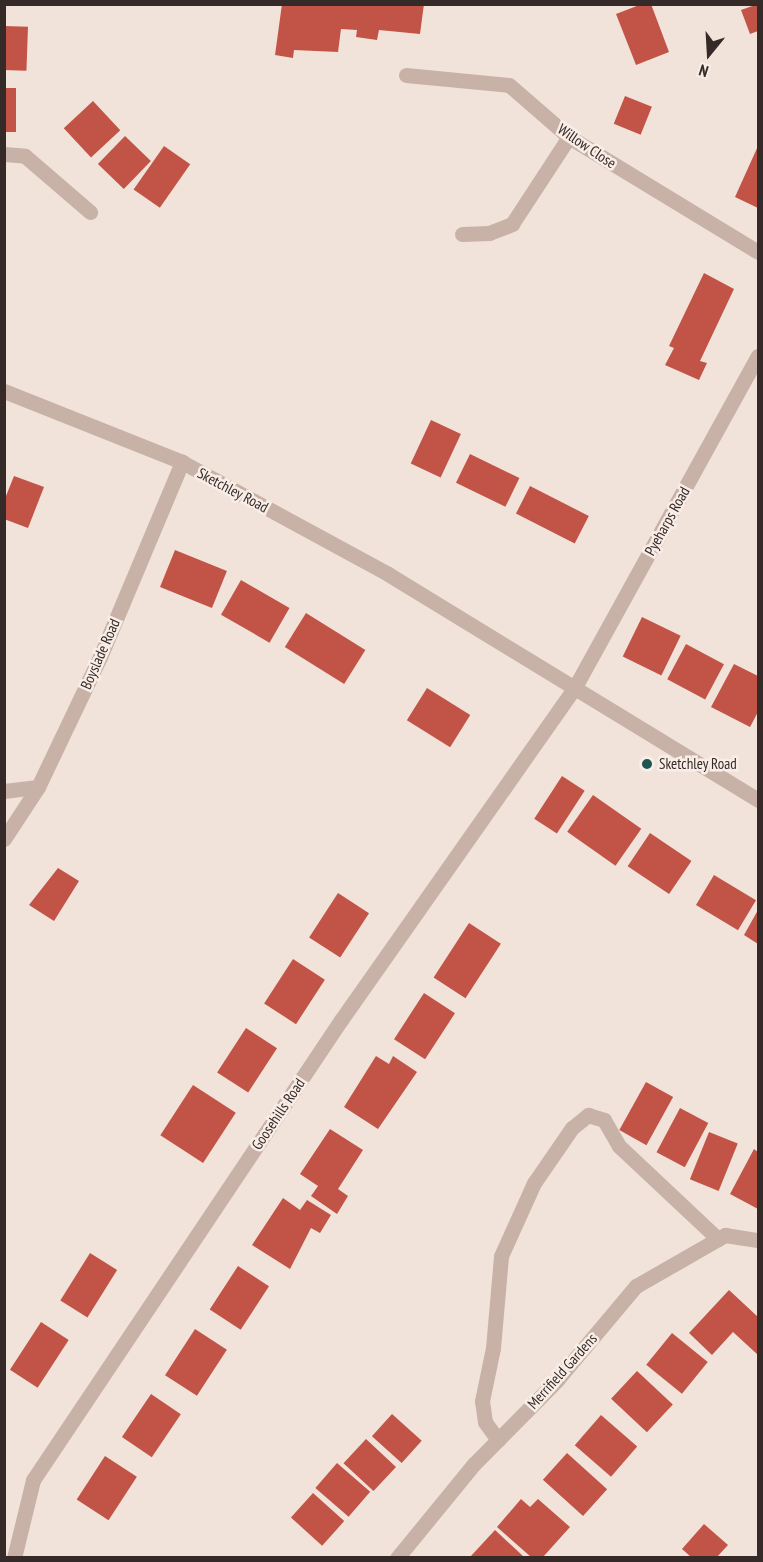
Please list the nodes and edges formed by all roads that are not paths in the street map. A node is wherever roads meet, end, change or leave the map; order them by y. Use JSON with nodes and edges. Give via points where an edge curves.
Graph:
{"nodes":[{"id":1,"x":406,"y":75,"type":"dead end"},
{"id":2,"x":569,"y":137,"type":"junction"},
{"id":3,"x":4,"y":154,"type":"edge"},
{"id":4,"x":90,"y":212,"type":"dead end"},
{"id":5,"x":462,"y":234,"type":"dead end"},
{"id":6,"x":759,"y":252,"type":"edge"},
{"id":7,"x":759,"y":356,"type":"edge"},
{"id":8,"x":4,"y":391,"type":"edge"},
{"id":9,"x":182,"y":462,"type":"junction"},
{"id":10,"x":575,"y":687,"type":"junction"},
{"id":11,"x":38,"y":787,"type":"junction"},
{"id":12,"x":4,"y":791,"type":"edge"},
{"id":13,"x":759,"y":800,"type":"edge"},
{"id":14,"x":4,"y":840,"type":"edge"},
{"id":15,"x":718,"y":1239,"type":"junction"},
{"id":16,"x":759,"y":1240,"type":"edge"},
{"id":17,"x":498,"y":1440,"type":"junction"},
{"id":18,"x":14,"y":1557,"type":"edge"},
{"id":19,"x":397,"y":1557,"type":"edge"}],
"edges":[{"from":1,"to":2,"type":"street","name":"Willow Close","via":[[509,85]]},
{"from":2,"to":5,"type":"street","via":[[512,224],[489,233]]},
{"from":2,"to":6,"type":"street","name":"Willow Close"},
{"from":3,"to":4,"type":"street","via":[[25,156]]},
{"from":7,"to":10,"type":"street","name":"Pyeharps Road"},
{"from":8,"to":9,"type":"street","name":"Sketchley Road"},
{"from":9,"to":10,"type":"street","name":"Sketchley Road","via":[[388,574]]},
{"from":9,"to":11,"type":"street","name":"Boyslade Road","via":[[100,657]]},
{"from":10,"to":13,"type":"street","name":"Sketchley Road"},
{"from":10,"to":18,"type":"street","name":"Goosehills Road","via":[[341,1020],[33,1480]]},
{"from":11,"to":12,"type":"street"},
{"from":11,"to":14,"type":"street","name":"Boyslade Road"},
{"from":15,"to":16,"type":"street","name":"Merrifield Gardens","via":[[725,1235]]},
{"from":15,"to":17,"type":"street","name":"Merrifield Gardens","via":[[636,1286],[556,1380]]},
{"from":15,"to":17,"type":"street","via":[[619,1146],[604,1120],[588,1116],[572,1128],[534,1183],[501,1256],[493,1348],[482,1401],[485,1422]]},
{"from":17,"to":19,"type":"street","name":"Merrifield Gardens"}]}
